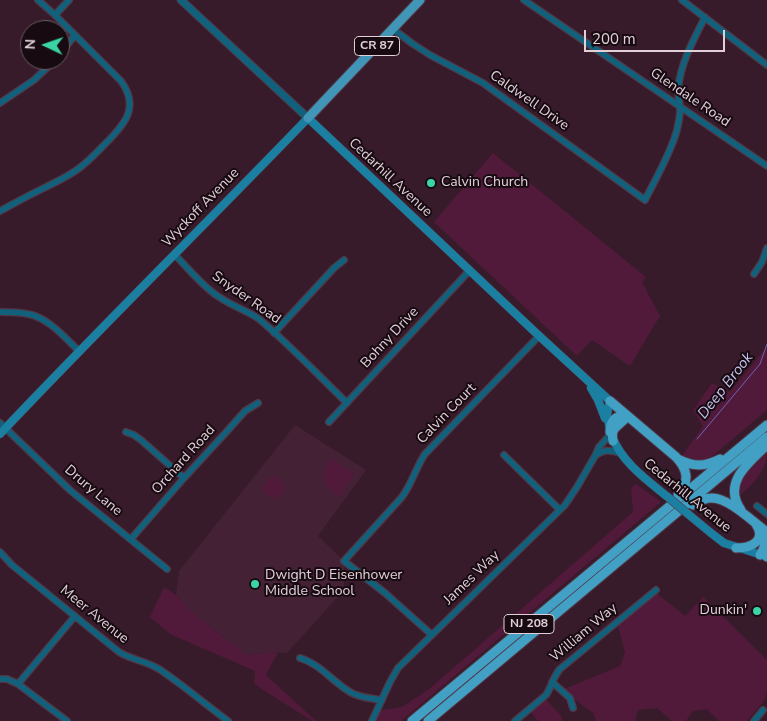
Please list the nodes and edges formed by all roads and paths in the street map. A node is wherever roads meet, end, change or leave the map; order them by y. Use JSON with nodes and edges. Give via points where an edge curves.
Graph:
{"nodes":[{"id":1,"x":38,"y":0,"type":"edge"},
{"id":2,"x":69,"y":0,"type":"edge"},
{"id":3,"x":181,"y":0,"type":"edge"},
{"id":4,"x":420,"y":0,"type":"edge"},
{"id":5,"x":524,"y":0,"type":"edge"},
{"id":6,"x":682,"y":0,"type":"edge"},
{"id":7,"x":55,"y":14,"type":"junction"},
{"id":8,"x":706,"y":17,"type":"junction"},
{"id":9,"x":394,"y":29,"type":"junction"},
{"id":10,"x":75,"y":35,"type":"junction"},
{"id":11,"x":70,"y":41,"type":"edge"},
{"id":12,"x":767,"y":65,"type":"edge"},
{"id":13,"x":44,"y":70,"type":"edge"},
{"id":14,"x":0,"y":103,"type":"edge"},
{"id":15,"x":679,"y":106,"type":"junction"},
{"id":16,"x":308,"y":118,"type":"junction"},
{"id":17,"x":767,"y":166,"type":"edge"},
{"id":18,"x":0,"y":211,"type":"edge"},
{"id":19,"x":767,"y":248,"type":"edge"},
{"id":20,"x":175,"y":254,"type":"junction"},
{"id":21,"x":344,"y":260,"type":"dead end"},
{"id":22,"x":470,"y":270,"type":"junction"},
{"id":23,"x":754,"y":274,"type":"dead end"},
{"id":24,"x":0,"y":312,"type":"edge"},
{"id":25,"x":274,"y":333,"type":"junction"},
{"id":26,"x":539,"y":336,"type":"junction"},
{"id":27,"x":79,"y":351,"type":"junction"},
{"id":28,"x":581,"y":374,"type":"junction"},
{"id":29,"x":610,"y":401,"type":"junction"},
{"id":30,"x":258,"y":403,"type":"dead end"},
{"id":31,"x":347,"y":403,"type":"junction"},
{"id":32,"x":627,"y":416,"type":"junction"},
{"id":33,"x":329,"y":422,"type":"dead end"},
{"id":34,"x":3,"y":425,"type":"edge"},
{"id":35,"x":766,"y":425,"type":"edge"},
{"id":36,"x":126,"y":432,"type":"dead end"},
{"id":37,"x":0,"y":434,"type":"edge"},
{"id":38,"x":612,"y":436,"type":"junction"},
{"id":39,"x":767,"y":438,"type":"edge"},
{"id":40,"x":767,"y":445,"type":"edge"},
{"id":41,"x":620,"y":453,"type":"junction"},
{"id":42,"x":504,"y":455,"type":"dead end"},
{"id":43,"x":595,"y":456,"type":"junction"},
{"id":44,"x":676,"y":457,"type":"junction"},
{"id":45,"x":184,"y":478,"type":"junction"},
{"id":46,"x":757,"y":506,"type":"dead end"},
{"id":47,"x":560,"y":510,"type":"junction"},
{"id":48,"x":744,"y":514,"type":"junction"},
{"id":49,"x":767,"y":514,"type":"edge"},
{"id":50,"x":756,"y":524,"type":"junction"},
{"id":51,"x":645,"y":527,"type":"junction"},
{"id":52,"x":767,"y":532,"type":"edge"},
{"id":53,"x":131,"y":538,"type":"junction"},
{"id":54,"x":736,"y":548,"type":"junction"},
{"id":55,"x":0,"y":552,"type":"edge"},
{"id":56,"x":765,"y":556,"type":"edge"},
{"id":57,"x":621,"y":560,"type":"junction"},
{"id":58,"x":168,"y":569,"type":"dead end"},
{"id":59,"x":656,"y":590,"type":"dead end"},
{"id":60,"x":75,"y":616,"type":"junction"},
{"id":61,"x":432,"y":635,"type":"junction"},
{"id":62,"x":300,"y":658,"type":"dead end"},
{"id":63,"x":0,"y":679,"type":"edge"},
{"id":64,"x":552,"y":682,"type":"junction"},
{"id":65,"x":18,"y":684,"type":"junction"},
{"id":66,"x":382,"y":700,"type":"junction"},
{"id":67,"x":573,"y":708,"type":"dead end"},
{"id":68,"x":763,"y":710,"type":"dead end"},
{"id":69,"x":67,"y":721,"type":"edge"},
{"id":70,"x":228,"y":721,"type":"edge"},
{"id":71,"x":372,"y":721,"type":"edge"},
{"id":72,"x":412,"y":721,"type":"edge"},
{"id":73,"x":428,"y":721,"type":"edge"},
{"id":74,"x":515,"y":721,"type":"edge"},
{"id":75,"x":754,"y":721,"type":"edge"}],
"edges":[{"from":1,"to":7,"type":"street"},
{"from":2,"to":7,"type":"street"},
{"from":3,"to":16,"type":"street","name":"Cedarhill Avenue"},
{"from":4,"to":9,"type":"main road","name":"Wyckoff Avenue","number":"CR 87"},
{"from":5,"to":15,"type":"street","name":"Glendale Road"},
{"from":6,"to":8,"type":"street"},
{"from":7,"to":10,"type":"street"},
{"from":8,"to":12,"type":"street"},
{"from":8,"to":15,"type":"street","via":[[682,66]]},
{"from":9,"to":15,"type":"street","name":"Caldwell Drive","via":[[430,55],[483,83],[645,200],[671,148]]},
{"from":9,"to":16,"type":"main road","name":"Wyckoff Avenue","number":"CR 87"},
{"from":10,"to":11,"type":"street"},
{"from":10,"to":18,"type":"street","via":[[121,80],[129,99],[127,117],[119,130],[78,169]]},
{"from":13,"to":14,"type":"street"},
{"from":15,"to":17,"type":"street","name":"Glendale Road"},
{"from":16,"to":20,"type":"main road","name":"Wyckoff Avenue","number":"CR 87"},
{"from":16,"to":22,"type":"main road","name":"Cedarhill Avenue"},
{"from":19,"to":23,"type":"street"},
{"from":20,"to":25,"type":"street","name":"Snyder Road","via":[[208,288],[247,311]]},
{"from":20,"to":27,"type":"main road","name":"Wyckoff Avenue","number":"CR 87"},
{"from":21,"to":25,"type":"street"},
{"from":22,"to":26,"type":"main road","name":"Cedarhill Avenue"},
{"from":22,"to":31,"type":"street","name":"Bohny Drive"},
{"from":24,"to":27,"type":"street","via":[[37,316]]},
{"from":25,"to":31,"type":"street","name":"Snyder Road"},
{"from":26,"to":28,"type":"main road","name":"Cedarhill Avenue"},
{"from":26,"to":61,"type":"street","name":"Calvin Court","via":[[425,454],[408,490],[344,560]]},
{"from":27,"to":34,"type":"main road","name":"Wyckoff Avenue","number":"CR 87"},
{"from":28,"to":29,"type":"main road","name":"Cedarhill Avenue"},
{"from":28,"to":38,"type":"main road","name":"Cedarhill Avenue","via":[[598,400]]},
{"from":29,"to":32,"type":"highway"},
{"from":29,"to":38,"type":"main road","name":"Cedarhill Avenue","via":[[607,414]]},
{"from":30,"to":45,"type":"street","name":"Orchard Road","via":[[245,411]]},
{"from":31,"to":33,"type":"street","name":"Bohny Drive"},
{"from":32,"to":38,"type":"highway","via":[[613,419],[610,425]]},
{"from":32,"to":44,"type":"highway"},
{"from":34,"to":37,"type":"main road","name":"Wyckoff Avenue","number":"CR 87"},
{"from":34,"to":53,"type":"street","name":"Drury Lane","via":[[71,491]]},
{"from":35,"to":44,"type":"highway","via":[[710,464],[692,465]]},
{"from":35,"to":51,"type":"highway","number":"NJ 208"},
{"from":36,"to":45,"type":"street","via":[[141,440]]},
{"from":38,"to":41,"type":"main road","name":"Cedarhill Avenue"},
{"from":38,"to":43,"type":"street","name":"James Way","via":[[599,447]]},
{"from":39,"to":57,"type":"highway","number":"NJ 208"},
{"from":40,"to":48,"type":"highway","via":[[736,480],[734,496]]},
{"from":41,"to":43,"type":"street","via":[[611,450]]},
{"from":41,"to":54,"type":"main road","name":"Cedarhill Avenue","bridge":true,"via":[[668,498],[717,538]]},
{"from":42,"to":47,"type":"street"},
{"from":43,"to":47,"type":"street","name":"James Way"},
{"from":44,"to":51,"type":"highway","via":[[685,471],[684,486]]},
{"from":45,"to":53,"type":"street","name":"Orchard Road"},
{"from":46,"to":49,"type":"street"},
{"from":47,"to":61,"type":"street","name":"James Way"},
{"from":48,"to":50,"type":"highway"},
{"from":48,"to":57,"type":"highway","via":[[720,499],[700,501]]},
{"from":50,"to":52,"type":"highway"},
{"from":50,"to":54,"type":"highway","via":[[760,534],[757,542]]},
{"from":50,"to":56,"type":"highway","via":[[765,539]]},
{"from":51,"to":72,"type":"highway","number":"NJ 208"},
{"from":53,"to":58,"type":"street","name":"Drury Lane"},
{"from":54,"to":56,"type":"main road","name":"Cedarhill Avenue"},
{"from":55,"to":60,"type":"street","name":"Meer Avenue"},
{"from":57,"to":73,"type":"highway","number":"NJ 208"},
{"from":59,"to":64,"type":"street","name":"William Way","via":[[560,669]]},
{"from":60,"to":65,"type":"street"},
{"from":60,"to":70,"type":"street","name":"Meer Avenue","via":[[119,652],[160,670]]},
{"from":61,"to":66,"type":"street","name":"James Way","via":[[398,668]]},
{"from":62,"to":66,"type":"street","via":[[310,661],[350,692]]},
{"from":63,"to":65,"type":"street"},
{"from":64,"to":67,"type":"street","via":[[570,698]]},
{"from":64,"to":74,"type":"street","name":"William Way","via":[[546,695]]},
{"from":65,"to":69,"type":"street"},
{"from":66,"to":71,"type":"street","name":"James Way"},
{"from":68,"to":75,"type":"street"}]}
